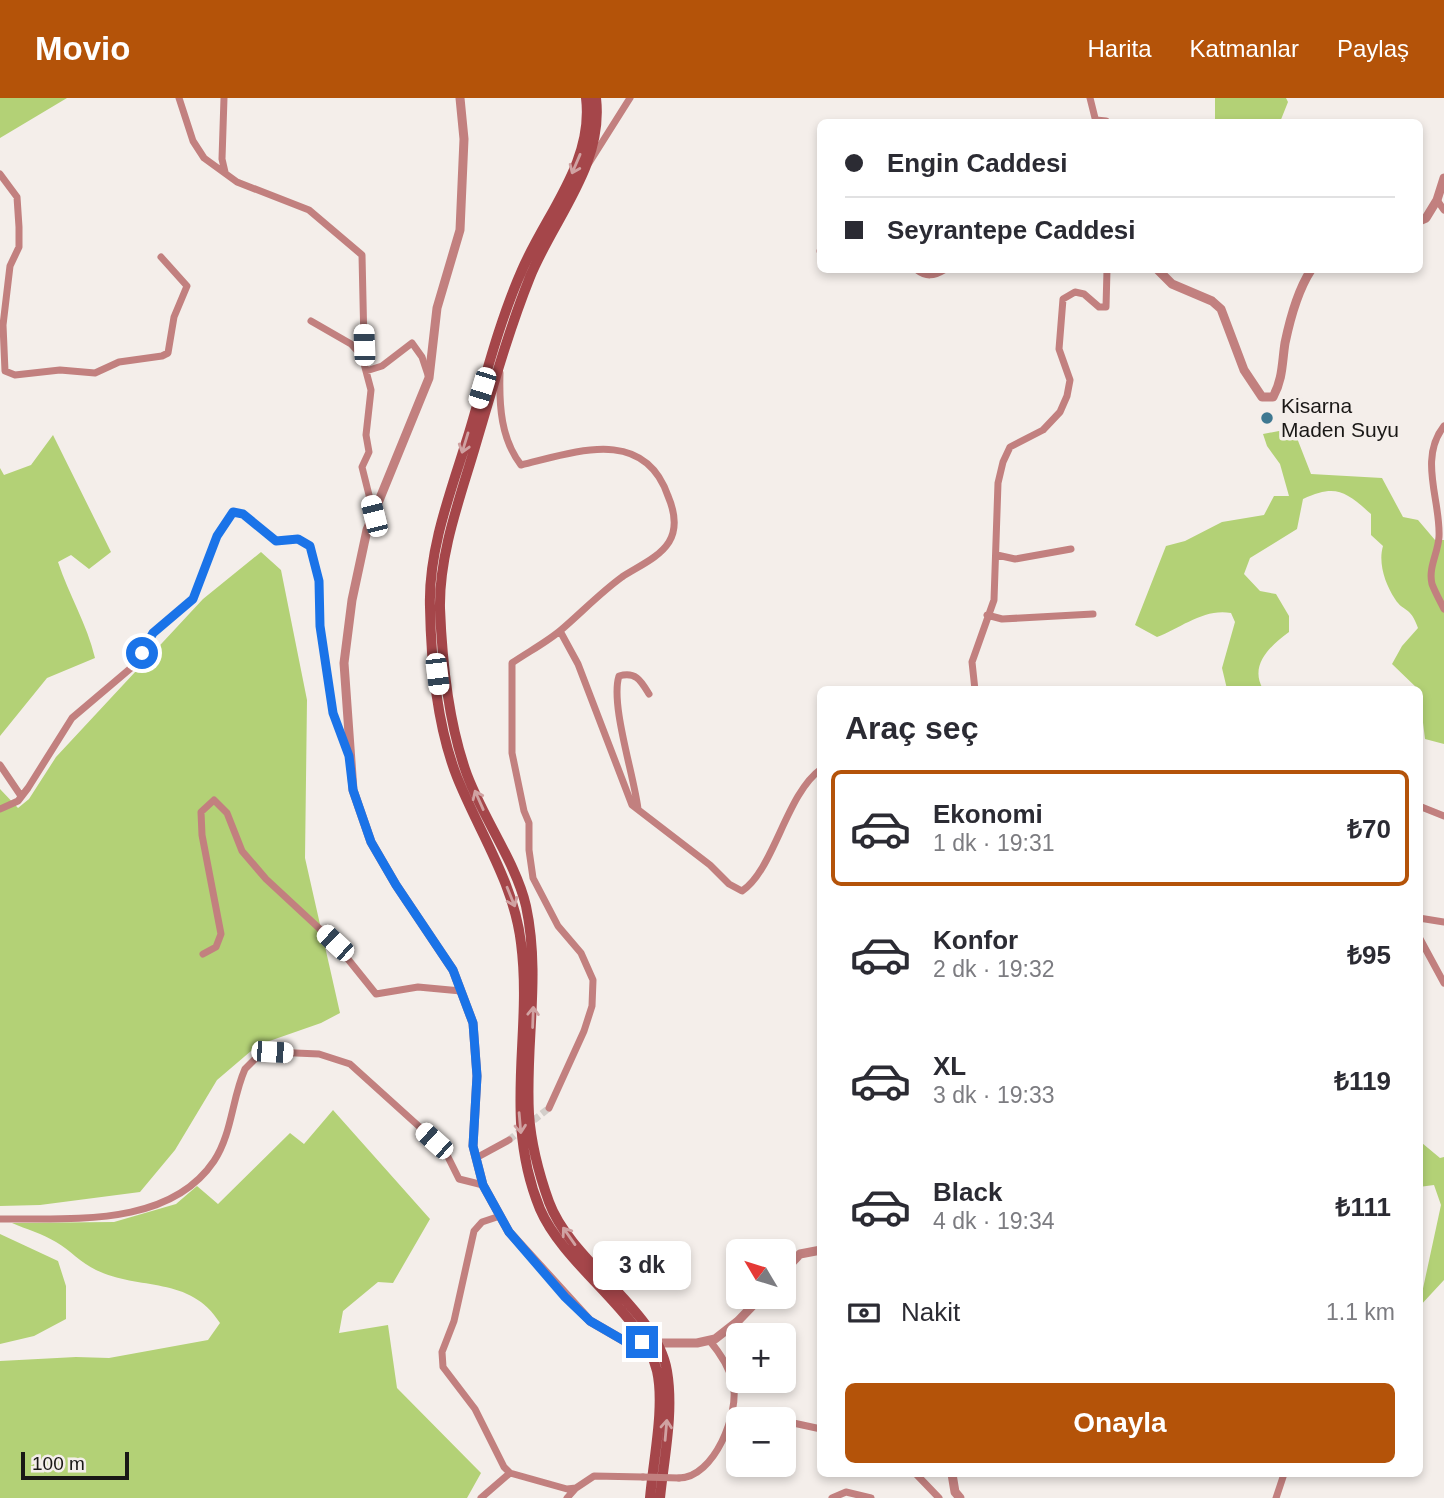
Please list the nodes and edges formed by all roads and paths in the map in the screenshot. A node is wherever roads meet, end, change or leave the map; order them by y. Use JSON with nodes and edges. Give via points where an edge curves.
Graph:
{"nodes":[{"id":1,"x":179,"y":98,"type":"edge"},
{"id":2,"x":224,"y":98,"type":"edge"},
{"id":3,"x":460,"y":98,"type":"edge"},
{"id":4,"x":586,"y":98,"type":"edge"},
{"id":5,"x":596,"y":98,"type":"edge"},
{"id":6,"x":630,"y":98,"type":"edge"},
{"id":7,"x":1090,"y":98,"type":"edge"},
{"id":8,"x":1098,"y":119,"type":"edge"},
{"id":9,"x":587,"y":167,"type":"junction"},
{"id":10,"x":225,"y":172,"type":"junction"},
{"id":11,"x":0,"y":174,"type":"edge"},
{"id":12,"x":1444,"y":178,"type":"edge"},
{"id":13,"x":1437,"y":200,"type":"junction"},
{"id":14,"x":1444,"y":210,"type":"edge"},
{"id":15,"x":1423,"y":219,"type":"edge"},
{"id":16,"x":161,"y":257,"type":"dead end"},
{"id":17,"x":922,"y":273,"type":"edge"},
{"id":18,"x":939,"y":273,"type":"edge"},
{"id":19,"x":1107,"y":273,"type":"edge"},
{"id":20,"x":1161,"y":273,"type":"edge"},
{"id":21,"x":1309,"y":273,"type":"edge"},
{"id":22,"x":311,"y":321,"type":"dead end"},
{"id":23,"x":362,"y":356,"type":"junction"},
{"id":24,"x":500,"y":363,"type":"junction"},
{"id":25,"x":366,"y":371,"type":"junction"},
{"id":26,"x":429,"y":378,"type":"junction"},
{"id":27,"x":1444,"y":426,"type":"edge"},
{"id":28,"x":374,"y":516,"type":"junction"},
{"id":29,"x":1071,"y":549,"type":"dead end"},
{"id":30,"x":997,"y":555,"type":"junction"},
{"id":31,"x":1444,"y":609,"type":"edge"},
{"id":32,"x":1093,"y":614,"type":"dead end"},
{"id":33,"x":987,"y":615,"type":"junction"},
{"id":34,"x":560,"y":631,"type":"junction"},
{"id":35,"x":975,"y":686,"type":"edge"},
{"id":36,"x":649,"y":694,"type":"dead end"},
{"id":37,"x":349,"y":756,"type":"junction"},
{"id":38,"x":0,"y":765,"type":"edge"},
{"id":39,"x":817,"y":775,"type":"edge"},
{"id":40,"x":21,"y":796,"type":"junction"},
{"id":41,"x":1423,"y":808,"type":"edge"},
{"id":42,"x":0,"y":809,"type":"edge"},
{"id":43,"x":638,"y":809,"type":"junction"},
{"id":44,"x":1444,"y":817,"type":"edge"},
{"id":45,"x":1423,"y":919,"type":"edge"},
{"id":46,"x":1444,"y":922,"type":"edge"},
{"id":47,"x":1423,"y":944,"type":"edge"},
{"id":48,"x":203,"y":954,"type":"dead end"},
{"id":49,"x":1444,"y":983,"type":"edge"},
{"id":50,"x":461,"y":991,"type":"junction"},
{"id":51,"x":549,"y":1108,"type":"tunnel mouth"},
{"id":52,"x":509,"y":1140,"type":"tunnel mouth"},
{"id":53,"x":476,"y":1158,"type":"junction"},
{"id":54,"x":483,"y":1185,"type":"junction"},
{"id":55,"x":500,"y":1216,"type":"junction"},
{"id":56,"x":0,"y":1219,"type":"edge"},
{"id":57,"x":817,"y":1251,"type":"edge"},
{"id":58,"x":796,"y":1258,"type":"edge"},
{"id":59,"x":750,"y":1309,"type":"edge"},
{"id":60,"x":709,"y":1340,"type":"junction"},
{"id":61,"x":642,"y":1342,"type":"junction"},
{"id":62,"x":654,"y":1342,"type":"junction"},
{"id":63,"x":732,"y":1407,"type":"edge"},
{"id":64,"x":796,"y":1424,"type":"edge"},
{"id":65,"x":817,"y":1428,"type":"edge"},
{"id":66,"x":726,"y":1430,"type":"edge"},
{"id":67,"x":510,"y":1473,"type":"junction"},
{"id":68,"x":919,"y":1477,"type":"edge"},
{"id":69,"x":952,"y":1477,"type":"edge"},
{"id":70,"x":1283,"y":1477,"type":"edge"},
{"id":71,"x":576,"y":1488,"type":"junction"},
{"id":72,"x":481,"y":1498,"type":"edge"},
{"id":73,"x":567,"y":1498,"type":"edge"},
{"id":74,"x":650,"y":1498,"type":"edge"},
{"id":75,"x":660,"y":1498,"type":"edge"},
{"id":76,"x":832,"y":1498,"type":"edge"},
{"id":77,"x":871,"y":1498,"type":"edge"},
{"id":78,"x":939,"y":1498,"type":"edge"},
{"id":79,"x":960,"y":1498,"type":"edge"},
{"id":80,"x":1276,"y":1498,"type":"edge"}],
"edges":[{"from":1,"to":10,"type":"street","via":[[193,141],[204,158]]},
{"from":2,"to":10,"type":"street"},
{"from":3,"to":26,"type":"street","via":[[464,139],[460,229],[437,308]]},
{"from":4,"to":61,"type":"main road","one_way":true,"via":[[586,134],[578,161],[522,270],[492,353],[446,508],[430,606],[442,720],[456,774],[515,904],[524,983],[518,1112],[540,1208],[556,1238],[626,1316]]},
{"from":5,"to":9,"type":"main road","via":[[596,135]]},
{"from":6,"to":9,"type":"street"},
{"from":7,"to":8,"type":"street"},
{"from":9,"to":24,"type":"main road","via":[[531,274]]},
{"from":10,"to":23,"type":"street","via":[[259,193],[309,210],[362,255]]},
{"from":11,"to":16,"type":"street","via":[[17,197],[19,228],[3,325],[5,371],[15,375],[60,370],[95,373],[119,362],[168,352],[174,317],[187,286]]},
{"from":12,"to":13,"type":"street"},
{"from":13,"to":14,"type":"street"},
{"from":13,"to":15,"type":"street"},
{"from":17,"to":18,"type":"street"},
{"from":19,"to":30,"type":"street","via":[[1106,307],[1075,292],[1062,299],[1059,349],[1070,380],[1067,396],[1060,412],[1043,430],[1010,447],[1003,462],[998,483]]},
{"from":20,"to":21,"type":"street","via":[[1172,284],[1212,300],[1221,309],[1244,370],[1262,397],[1273,397],[1281,383],[1286,341]]},
{"from":22,"to":23,"type":"street","via":[[351,344]]},
{"from":23,"to":25,"type":"street"},
{"from":24,"to":34,"type":"street","via":[[499,393],[509,449],[521,465],[573,451],[622,449],[650,464],[663,481],[675,516],[670,541]]},
{"from":62,"to":24,"type":"main road","one_way":true,"via":[[634,1310],[565,1232],[550,1204],[532,1141],[529,1112],[534,983],[525,901],[466,770],[452,718],[440,605],[443,572],[456,511]]},
{"from":25,"to":26,"type":"street","via":[[388,362],[412,343]]},
{"from":25,"to":28,"type":"street","via":[[371,390],[366,435],[369,452],[362,467]]},
{"from":26,"to":28,"type":"street"},
{"from":27,"to":31,"type":"street","via":[[1433,447],[1432,487],[1440,516],[1438,554],[1431,567],[1432,584]]},
{"from":28,"to":37,"type":"street","via":[[352,600],[344,663]]},
{"from":29,"to":30,"type":"street","via":[[1016,559]]},
{"from":30,"to":33,"type":"street","via":[[994,600]]},
{"from":32,"to":33,"type":"street","via":[[1002,619]]},
{"from":33,"to":35,"type":"street","via":[[972,662]]},
{"from":34,"to":43,"type":"street","via":[[579,664],[625,789]]},
{"from":34,"to":51,"type":"street","via":[[512,663],[512,753],[529,822],[533,878],[593,980],[592,1006],[584,1031]]},
{"from":36,"to":43,"type":"street","via":[[640,678],[619,676],[621,727]]},
{"from":37,"to":40,"type":"street","via":[[333,713],[320,626],[319,581],[310,546],[298,539],[276,541],[243,514],[233,512],[217,536],[193,599],[153,633],[131,668],[72,718]]},
{"from":37,"to":50,"type":"street","via":[[353,790],[371,842],[453,970]]},
{"from":38,"to":40,"type":"street"},
{"from":39,"to":43,"type":"street","via":[[782,824],[758,876],[742,891]]},
{"from":40,"to":42,"type":"street"},
{"from":41,"to":44,"type":"street"},
{"from":45,"to":46,"type":"street"},
{"from":47,"to":49,"type":"street"},
{"from":48,"to":50,"type":"street","via":[[216,947],[221,934],[202,835],[201,812],[214,800],[227,813],[242,851],[335,943],[376,994],[418,987]]},
{"from":50,"to":53,"type":"street","via":[[473,1023]]},
{"from":52,"to":53,"type":"street"},
{"from":53,"to":54,"type":"street"},
{"from":54,"to":55,"type":"street"},
{"from":54,"to":56,"type":"street","via":[[459,1179],[444,1149],[350,1064],[319,1054],[272,1052],[245,1069],[214,1161],[174,1198],[113,1216]]},
{"from":55,"to":61,"type":"street","via":[[509,1232],[590,1321],[628,1343]]},
{"from":55,"to":67,"type":"street","via":[[482,1222],[474,1231],[442,1352],[443,1367],[475,1409]]},
{"from":57,"to":58,"type":"street"},
{"from":59,"to":60,"type":"street"},
{"from":60,"to":62,"type":"street"},
{"from":60,"to":63,"type":"street","via":[[722,1355],[733,1384]]},
{"from":61,"to":62,"type":"street"},
{"from":61,"to":74,"type":"main road","via":[[657,1371]]},
{"from":75,"to":62,"type":"main road","one_way":true,"via":[[669,1398],[667,1368]]},
{"from":64,"to":65,"type":"street"},
{"from":66,"to":71,"type":"street","bridge":true,"via":[[710,1460],[689,1478],[594,1476]]},
{"from":67,"to":71,"type":"street"},
{"from":67,"to":72,"type":"street"},
{"from":68,"to":78,"type":"street"},
{"from":69,"to":79,"type":"street"},
{"from":70,"to":80,"type":"street"},
{"from":71,"to":73,"type":"street"},
{"from":76,"to":77,"type":"street","via":[[846,1492]]}]}
